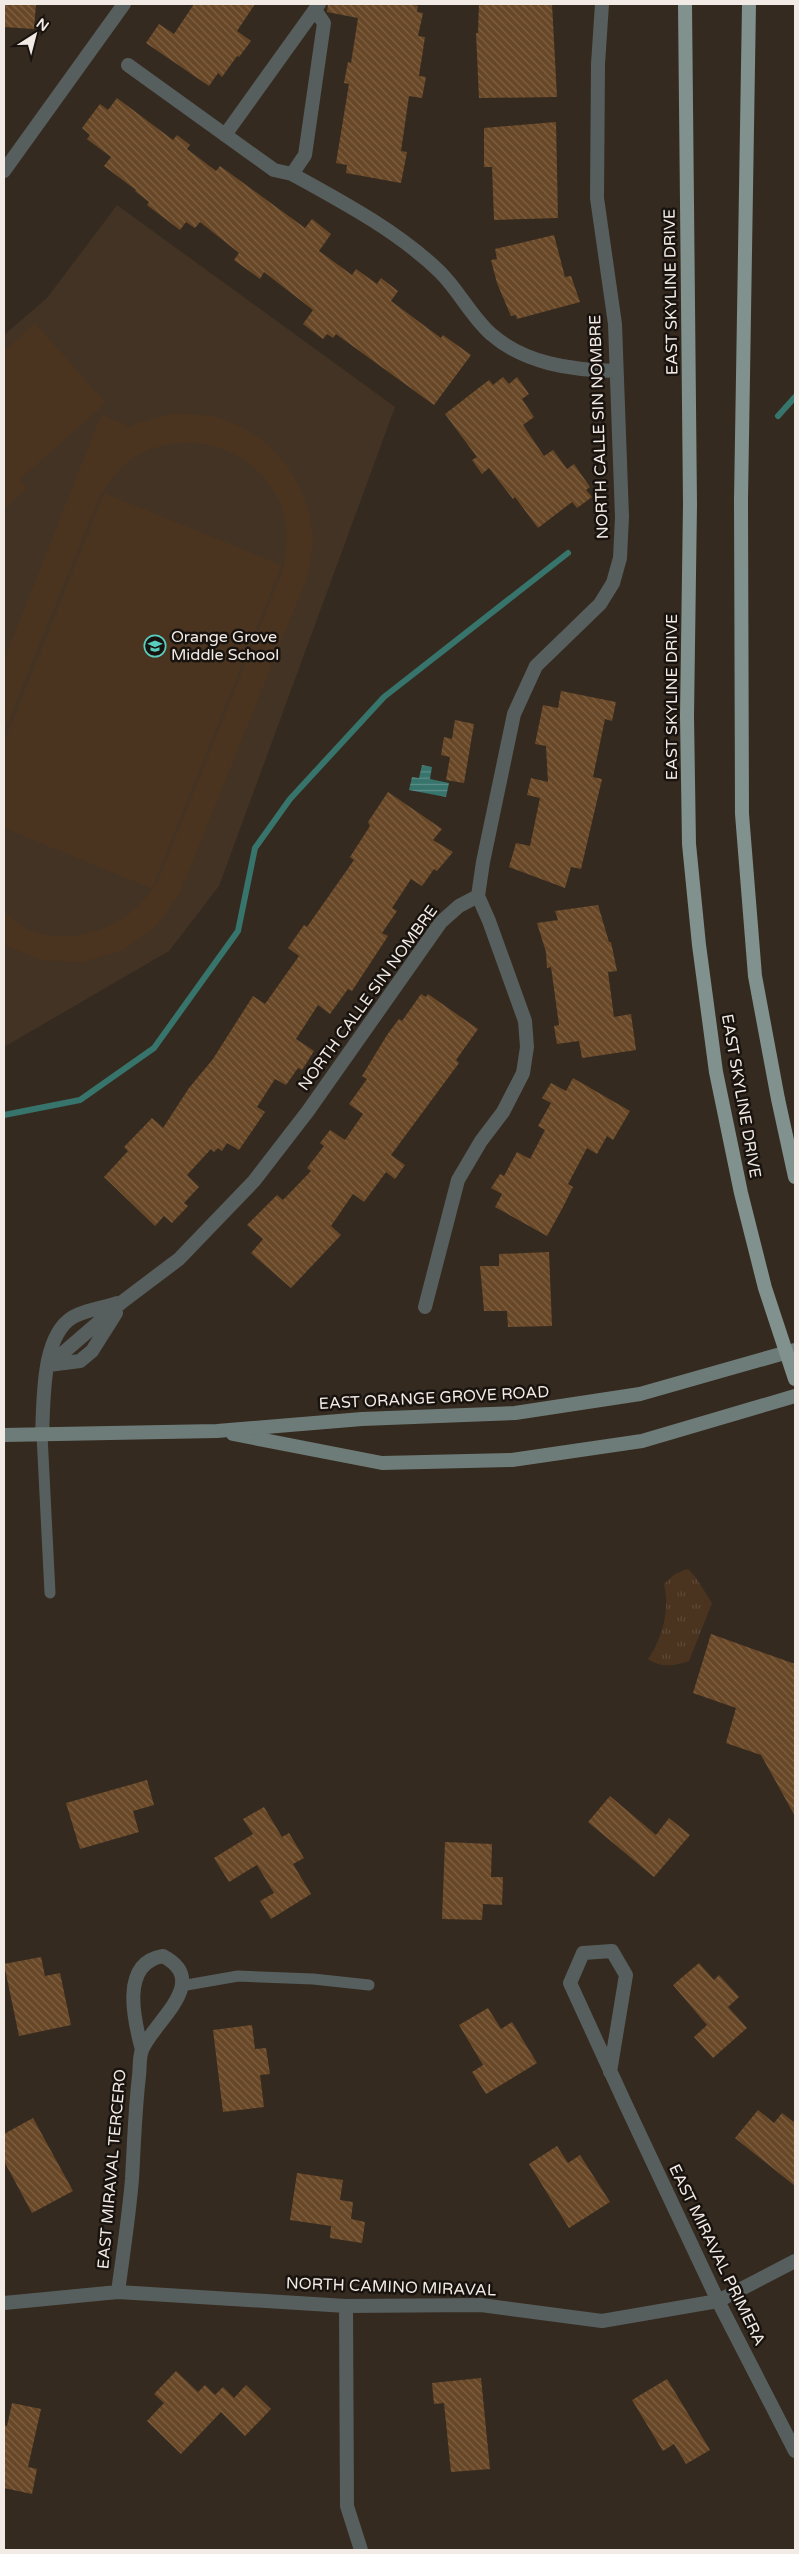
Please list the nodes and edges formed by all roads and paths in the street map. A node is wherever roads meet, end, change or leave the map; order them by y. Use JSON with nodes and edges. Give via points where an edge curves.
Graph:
{"nodes":[{"id":1,"x":124,"y":4,"type":"edge"},
{"id":2,"x":602,"y":4,"type":"edge"},
{"id":3,"x":686,"y":4,"type":"edge"},
{"id":4,"x":749,"y":4,"type":"edge"},
{"id":5,"x":317,"y":7,"type":"edge"},
{"id":6,"x":128,"y":65,"type":"dead end"},
{"id":7,"x":225,"y":135,"type":"junction"},
{"id":8,"x":4,"y":171,"type":"edge"},
{"id":9,"x":292,"y":174,"type":"junction"},
{"id":10,"x":615,"y":371,"type":"junction"},
{"id":11,"x":478,"y":896,"type":"junction"},
{"id":12,"x":795,"y":1177,"type":"edge"},
{"id":13,"x":122,"y":1302,"type":"junction"},
{"id":14,"x":425,"y":1307,"type":"dead end"},
{"id":15,"x":791,"y":1351,"type":"edge"},
{"id":16,"x":49,"y":1365,"type":"junction"},
{"id":17,"x":795,"y":1379,"type":"edge"},
{"id":18,"x":795,"y":1396,"type":"edge"},
{"id":19,"x":218,"y":1431,"type":"junction"},
{"id":20,"x":4,"y":1435,"type":"edge"},
{"id":21,"x":42,"y":1435,"type":"junction"},
{"id":22,"x":50,"y":1593,"type":"dead end"},
{"id":23,"x":369,"y":1985,"type":"dead end"},
{"id":24,"x":181,"y":1986,"type":"junction"},
{"id":25,"x":142,"y":2050,"type":"junction"},
{"id":26,"x":610,"y":2072,"type":"junction"},
{"id":27,"x":795,"y":2261,"type":"edge"},
{"id":28,"x":118,"y":2292,"type":"junction"},
{"id":29,"x":718,"y":2301,"type":"junction"},
{"id":30,"x":4,"y":2303,"type":"edge"},
{"id":31,"x":346,"y":2306,"type":"junction"},
{"id":32,"x":795,"y":2451,"type":"edge"},
{"id":33,"x":361,"y":2550,"type":"edge"}],
"edges":[{"from":1,"to":8,"type":"street"},
{"from":2,"to":10,"type":"street","name":"NORTH CALLE SIN NOMBRE","via":[[597,198],[615,324]]},
{"from":3,"to":15,"type":"main road","name":"EAST SKYLINE DRIVE","via":[[689,844],[716,1072],[760,1269]]},
{"from":4,"to":12,"type":"main road","via":[[741,510],[742,814],[755,976]]},
{"from":5,"to":7,"type":"street"},
{"from":5,"to":9,"type":"street","via":[[324,23],[305,155]]},
{"from":6,"to":7,"type":"street"},
{"from":7,"to":9,"type":"street","via":[[274,170]]},
{"from":9,"to":10,"type":"street","via":[[403,242],[441,272],[491,334],[517,351],[546,363]]},
{"from":10,"to":11,"type":"street","name":"NORTH CALLE SIN NOMBRE","via":[[622,517],[613,583],[600,604],[536,666],[514,714]]},
{"from":11,"to":13,"type":"street","name":"NORTH CALLE SIN NOMBRE","via":[[458,906],[441,922],[308,1111],[254,1181],[179,1259]]},
{"from":11,"to":14,"type":"street","via":[[525,1021],[527,1047],[523,1073],[503,1112],[458,1180]]},
{"from":13,"to":16,"type":"street","name":"NORTH CALLE SIN NOMBRE","via":[[92,1351],[80,1361]]},
{"from":13,"to":16,"type":"street","name":"NORTH CALLE SIN NOMBRE","via":[[74,1316],[65,1323],[49,1350]]},
{"from":15,"to":17,"type":"main road","name":"EAST SKYLINE DRIVE"},
{"from":15,"to":19,"type":"main road","name":"EAST ORANGE GROVE ROAD","via":[[640,1394],[565,1407],[516,1413],[362,1418]]},
{"from":16,"to":21,"type":"street","name":"NORTH CALLE SIN NOMBRE","via":[[45,1378]]},
{"from":18,"to":19,"type":"main road","name":"EAST ORANGE GROVE ROAD","via":[[642,1441],[512,1460],[382,1463]]},
{"from":19,"to":21,"type":"main road","name":"EAST ORANGE GROVE ROAD"},
{"from":20,"to":21,"type":"main road","name":"EAST ORANGE GROVE ROAD"},
{"from":21,"to":22,"type":"lane"},
{"from":23,"to":24,"type":"lane","via":[[238,1976]]},
{"from":24,"to":25,"type":"street","name":"EAST MIRAVAL TERCERO","via":[[170,2012]]},
{"from":24,"to":25,"type":"street","name":"EAST MIRAVAL TERCERO","via":[[177,1966],[163,1956],[152,1958],[138,1973],[134,2020]]},
{"from":25,"to":28,"type":"street","name":"EAST MIRAVAL TERCERO"},
{"from":26,"to":26,"type":"street","name":"EAST MIRAVAL PRIMERA","via":[[626,1975],[612,1951],[583,1953],[570,1983]]},
{"from":26,"to":29,"type":"street","name":"EAST MIRAVAL PRIMERA"},
{"from":27,"to":29,"type":"street","name":"NORTH CAMINO MIRAVAL"},
{"from":28,"to":30,"type":"street","name":"NORTH CAMINO MIRAVAL"},
{"from":28,"to":31,"type":"street","name":"NORTH CAMINO MIRAVAL"},
{"from":29,"to":31,"type":"street","name":"NORTH CAMINO MIRAVAL","via":[[602,2321],[481,2305]]},
{"from":29,"to":32,"type":"street","name":"EAST MIRAVAL PRIMERA"},
{"from":31,"to":33,"type":"street","via":[[347,2506]]}]}
